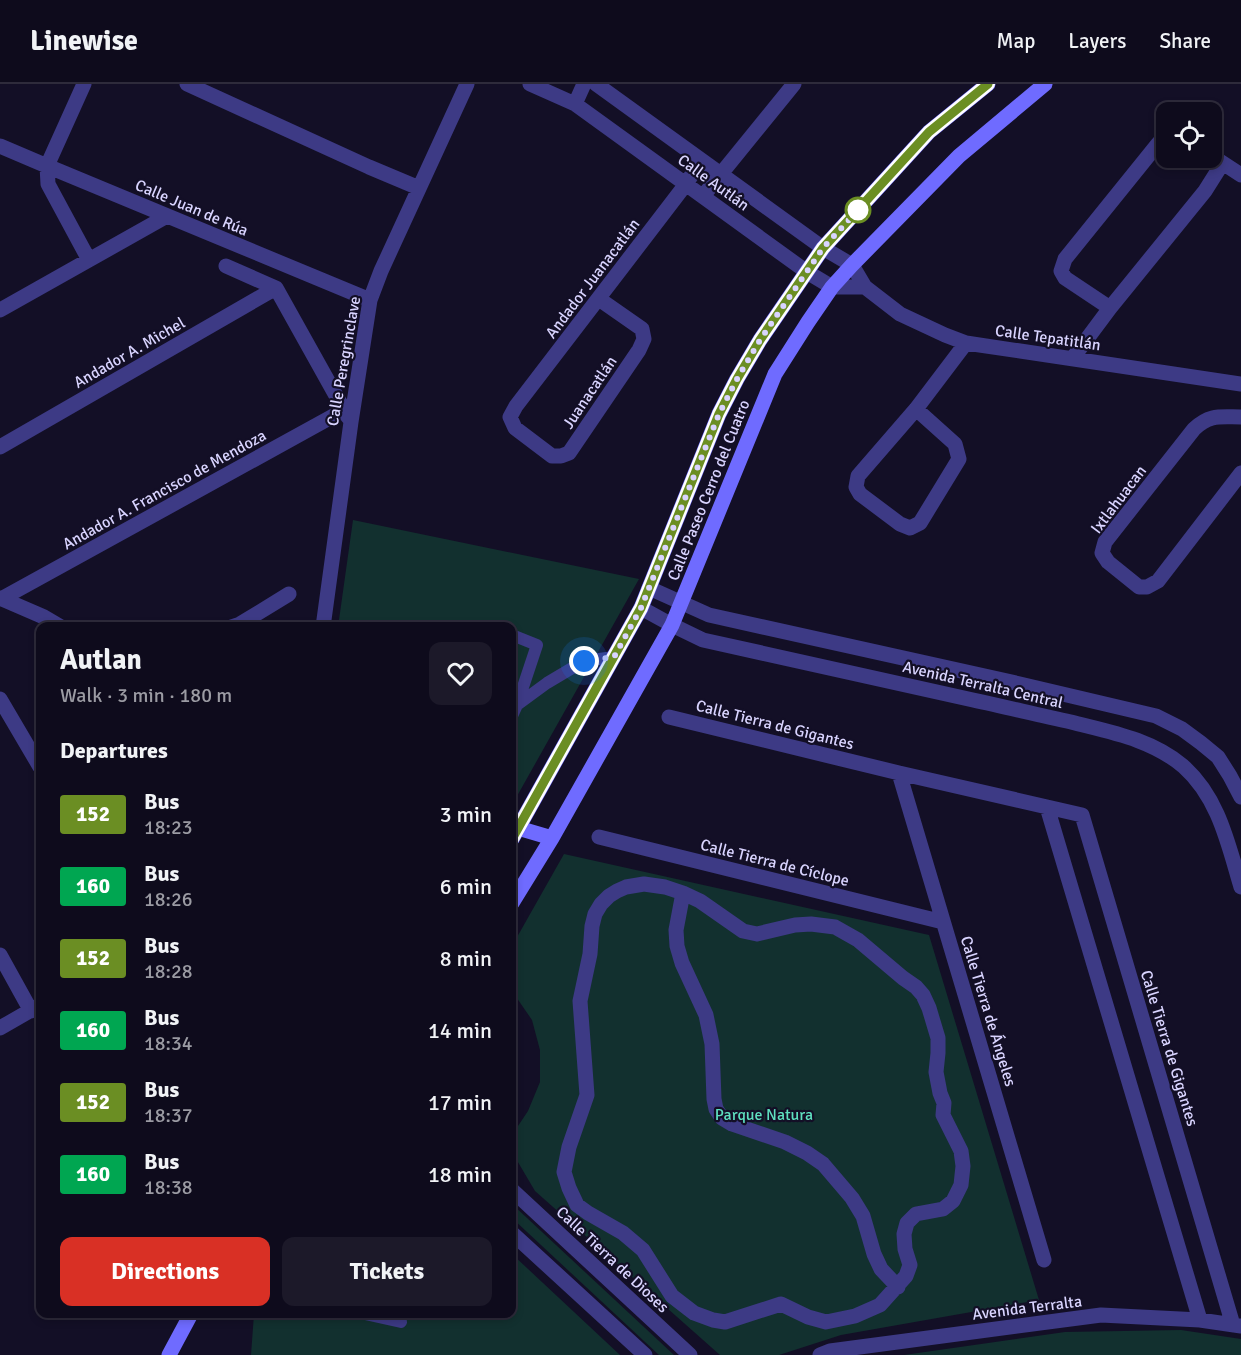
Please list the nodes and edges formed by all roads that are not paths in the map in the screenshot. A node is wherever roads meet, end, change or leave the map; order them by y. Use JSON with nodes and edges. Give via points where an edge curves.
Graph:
{"nodes":[{"id":1,"x":84,"y":84,"type":"edge"},
{"id":2,"x":186,"y":84,"type":"edge"},
{"id":3,"x":467,"y":84,"type":"edge"},
{"id":4,"x":530,"y":84,"type":"edge"},
{"id":5,"x":584,"y":84,"type":"edge"},
{"id":6,"x":596,"y":84,"type":"edge"},
{"id":7,"x":794,"y":84,"type":"edge"},
{"id":8,"x":988,"y":84,"type":"edge"},
{"id":9,"x":1046,"y":84,"type":"edge"},
{"id":10,"x":575,"y":104,"type":"junction"},
{"id":11,"x":1156,"y":145,"type":"edge"},
{"id":12,"x":0,"y":146,"type":"edge"},
{"id":13,"x":15,"y":153,"type":"junction"},
{"id":14,"x":701,"y":160,"type":"junction"},
{"id":15,"x":0,"y":161,"type":"edge"},
{"id":16,"x":1222,"y":163,"type":"edge"},
{"id":17,"x":47,"y":166,"type":"junction"},
{"id":18,"x":1214,"y":168,"type":"edge"},
{"id":19,"x":1241,"y":174,"type":"edge"},
{"id":20,"x":721,"y":175,"type":"junction"},
{"id":21,"x":686,"y":184,"type":"junction"},
{"id":22,"x":419,"y":188,"type":"junction"},
{"id":23,"x":703,"y":196,"type":"junction"},
{"id":24,"x":167,"y":216,"type":"junction"},
{"id":25,"x":823,"y":248,"type":"junction"},
{"id":26,"x":89,"y":260,"type":"junction"},
{"id":27,"x":852,"y":266,"type":"junction"},
{"id":28,"x":226,"y":267,"type":"dead end"},
{"id":29,"x":807,"y":272,"type":"junction"},
{"id":30,"x":832,"y":287,"type":"junction"},
{"id":31,"x":864,"y":287,"type":"junction"},
{"id":32,"x":276,"y":288,"type":"junction"},
{"id":33,"x":599,"y":299,"type":"junction"},
{"id":34,"x":370,"y":300,"type":"junction"},
{"id":35,"x":1110,"y":308,"type":"junction"},
{"id":36,"x":0,"y":310,"type":"edge"},
{"id":37,"x":966,"y":343,"type":"junction"},
{"id":38,"x":1072,"y":359,"type":"junction"},
{"id":39,"x":1241,"y":384,"type":"edge"},
{"id":40,"x":916,"y":409,"type":"junction"},
{"id":41,"x":347,"y":416,"type":"junction"},
{"id":42,"x":510,"y":417,"type":"joint"},
{"id":43,"x":1241,"y":417,"type":"edge"},
{"id":44,"x":0,"y":447,"type":"edge"},
{"id":45,"x":1241,"y":473,"type":"edge"},
{"id":46,"x":649,"y":588,"type":"junction"},
{"id":47,"x":289,"y":594,"type":"dead end"},
{"id":48,"x":1,"y":599,"type":"edge"},
{"id":49,"x":681,"y":603,"type":"junction"},
{"id":50,"x":641,"y":608,"type":"junction"},
{"id":51,"x":53,"y":622,"type":"edge"},
{"id":52,"x":244,"y":622,"type":"edge"},
{"id":53,"x":324,"y":622,"type":"edge"},
{"id":54,"x":672,"y":625,"type":"junction"},
{"id":55,"x":516,"y":637,"type":"edge"},
{"id":56,"x":614,"y":657,"type":"junction"},
{"id":57,"x":1020,"y":684,"type":"junction"},
{"id":58,"x":0,"y":699,"type":"edge"},
{"id":59,"x":516,"y":704,"type":"edge"},
{"id":60,"x":516,"y":708,"type":"edge"},
{"id":61,"x":1016,"y":709,"type":"junction"},
{"id":62,"x":669,"y":717,"type":"dead end"},
{"id":63,"x":36,"y":760,"type":"edge"},
{"id":64,"x":899,"y":773,"type":"junction"},
{"id":65,"x":1241,"y":797,"type":"edge"},
{"id":66,"x":1047,"y":807,"type":"junction"},
{"id":67,"x":516,"y":832,"type":"edge"},
{"id":68,"x":516,"y":834,"type":"edge"},
{"id":69,"x":599,"y":837,"type":"dead end"},
{"id":70,"x":552,"y":838,"type":"junction"},
{"id":71,"x":1241,"y":887,"type":"edge"},
{"id":72,"x":683,"y":893,"type":"junction"},
{"id":73,"x":516,"y":896,"type":"edge"},
{"id":74,"x":943,"y":922,"type":"junction"},
{"id":75,"x":0,"y":955,"type":"edge"},
{"id":76,"x":36,"y":1008,"type":"edge"},
{"id":77,"x":0,"y":1028,"type":"edge"},
{"id":78,"x":516,"y":1194,"type":"edge"},
{"id":79,"x":516,"y":1237,"type":"edge"},
{"id":80,"x":1044,"y":1260,"type":"dead end"},
{"id":81,"x":898,"y":1287,"type":"junction"},
{"id":82,"x":189,"y":1318,"type":"edge"},
{"id":83,"x":383,"y":1318,"type":"edge"},
{"id":84,"x":1200,"y":1320,"type":"junction"},
{"id":85,"x":401,"y":1322,"type":"dead end"},
{"id":86,"x":1237,"y":1326,"type":"edge"},
{"id":87,"x":168,"y":1355,"type":"edge"},
{"id":88,"x":645,"y":1355,"type":"edge"},
{"id":89,"x":690,"y":1355,"type":"edge"},
{"id":90,"x":820,"y":1355,"type":"edge"}],
"edges":[{"from":1,"to":17,"type":"street"},
{"from":2,"to":22,"type":"street"},
{"from":3,"to":22,"type":"street","name":"Calle Peregrinclave"},
{"from":4,"to":10,"type":"street","name":"Calle Autlán"},
{"from":5,"to":10,"type":"street"},
{"from":6,"to":14,"type":"street","name":"Calle Autlán"},
{"from":7,"to":20,"type":"street"},
{"from":8,"to":25,"type":"street","name":"Calle Paseo Cerro del Cuatro","via":[[929,132]]},
{"from":9,"to":27,"type":"street","name":"Calle Paseo Cerro del Cuatro","via":[[959,156]]},
{"from":10,"to":21,"type":"street","name":"Calle Autlán"},
{"from":11,"to":35,"type":"street","via":[[1065,259],[1061,272]]},
{"from":12,"to":13,"type":"street","name":"Calle Juan de Rúa"},
{"from":13,"to":15,"type":"street"},
{"from":13,"to":17,"type":"street","name":"Calle Juan de Rúa"},
{"from":14,"to":20,"type":"street","name":"Calle Autlán"},
{"from":14,"to":21,"type":"street","name":"Andador Juanacatlán"},
{"from":16,"to":19,"type":"street"},
{"from":17,"to":24,"type":"street","name":"Calle Juan de Rúa"},
{"from":17,"to":26,"type":"street","via":[[48,184]]},
{"from":18,"to":35,"type":"street","via":[[1205,191]]},
{"from":20,"to":23,"type":"street"},
{"from":20,"to":25,"type":"street","name":"Calle Autlán"},
{"from":21,"to":23,"type":"street","name":"Calle Autlán"},
{"from":21,"to":33,"type":"street","name":"Andador Juanacatlán"},
{"from":22,"to":34,"type":"street","name":"Calle Peregrinclave"},
{"from":23,"to":29,"type":"street","name":"Calle Autlán"},
{"from":24,"to":26,"type":"street"},
{"from":24,"to":34,"type":"street","name":"Calle Juan de Rúa"},
{"from":25,"to":27,"type":"street","name":"Calle Autlán"},
{"from":25,"to":29,"type":"street","name":"Calle Paseo Cerro del Cuatro"},
{"from":26,"to":36,"type":"street"},
{"from":27,"to":30,"type":"street","name":"Calle Paseo Cerro del Cuatro"},
{"from":27,"to":31,"type":"street","name":"Calle Tepatitlán"},
{"from":28,"to":32,"type":"street"},
{"from":29,"to":30,"type":"street","name":"Calle Autlán"},
{"from":29,"to":46,"type":"street","name":"Calle Paseo Cerro del Cuatro","via":[[760,340],[719,414]]},
{"from":30,"to":31,"type":"street"},
{"from":30,"to":49,"type":"street","name":"Calle Paseo Cerro del Cuatro","via":[[775,374]]},
{"from":31,"to":37,"type":"street","name":"Calle Tepatitlán","via":[[900,314]]},
{"from":32,"to":41,"type":"street"},
{"from":32,"to":44,"type":"street","name":"Andador A. Michel"},
{"from":33,"to":42,"type":"street","name":"Andador Juanacatlán"},
{"from":33,"to":42,"type":"street","name":"Juanacatlán","via":[[642,329],[644,339],[569,453],[552,456],[514,428]]},
{"from":34,"to":41,"type":"street","name":"Calle Peregrinclave"},
{"from":35,"to":38,"type":"street"},
{"from":37,"to":38,"type":"street","name":"Calle Tepatitlán"},
{"from":37,"to":40,"type":"street"},
{"from":38,"to":39,"type":"street","name":"Calle Tepatitlán"},
{"from":40,"to":40,"type":"street","via":[[858,476],[856,487],[860,494],[910,528],[920,523],[959,459],[956,444]]},
{"from":41,"to":48,"type":"street","name":"Andador A. Francisco de Mendoza"},
{"from":41,"to":53,"type":"street","name":"Calle Peregrinclave"},
{"from":43,"to":45,"type":"street","name":"Ixtlahuacan","via":[[1214,417],[1194,429],[1105,542],[1102,553],[1138,587],[1148,587],[1158,580]]},
{"from":46,"to":49,"type":"street","name":"Avenida Terralta Central"},
{"from":46,"to":50,"type":"street","name":"Calle Paseo Cerro del Cuatro"},
{"from":47,"to":52,"type":"street"},
{"from":48,"to":51,"type":"street"},
{"from":49,"to":54,"type":"street","name":"Calle Paseo Cerro del Cuatro"},
{"from":49,"to":57,"type":"street","name":"Avenida Terralta Central","via":[[709,615]]},
{"from":50,"to":54,"type":"street","name":"Avenida Terralta Central"},
{"from":50,"to":56,"type":"street","name":"Calle Paseo Cerro del Cuatro"},
{"from":54,"to":61,"type":"street","name":"Avenida Terralta Central","via":[[703,640]]},
{"from":54,"to":70,"type":"street","name":"Calle Paseo Cerro del Cuatro"},
{"from":55,"to":59,"type":"lane","via":[[537,645]]},
{"from":56,"to":60,"type":"lane","via":[[584,661],[547,683]]},
{"from":56,"to":67,"type":"street","name":"Calle Paseo Cerro del Cuatro"},
{"from":57,"to":61,"type":"street"},
{"from":57,"to":65,"type":"street","name":"Avenida Terralta Central","via":[[1156,716],[1182,729],[1218,757]]},
{"from":58,"to":63,"type":"street"},
{"from":61,"to":71,"type":"street","name":"Avenida Terralta Central","via":[[1132,737],[1184,767],[1218,812]]},
{"from":62,"to":64,"type":"street","name":"Calle Tierra de Gigantes"},
{"from":64,"to":66,"type":"street","name":"Calle Tierra de Gigantes"},
{"from":64,"to":74,"type":"street","name":"Calle Tierra de Ángeles"},
{"from":66,"to":84,"type":"street"},
{"from":66,"to":86,"type":"street","name":"Calle Tierra de Gigantes","via":[[1082,815]]},
{"from":68,"to":70,"type":"street"},
{"from":69,"to":74,"type":"street","name":"Calle Tierra de Cíclope"},
{"from":70,"to":73,"type":"street","name":"Calle Paseo Cerro del Cuatro"},
{"from":72,"to":81,"type":"street","via":[[677,946],[706,1015],[716,1109],[732,1124],[786,1142],[824,1164],[863,1216],[881,1269]]},
{"from":72,"to":81,"type":"street","via":[[750,933],[795,925],[835,927],[858,940],[923,994],[938,1038],[936,1072],[943,1115],[961,1151],[963,1166],[961,1185],[953,1201],[943,1209],[916,1214],[907,1224],[905,1249],[910,1265]]},
{"from":72,"to":81,"type":"street","via":[[644,884],[626,887],[609,896],[595,915],[580,1001],[587,1095],[564,1172],[577,1205],[623,1233],[642,1250],[672,1296],[694,1313],[713,1320],[725,1322],[781,1304],[826,1322],[880,1305]]},
{"from":74,"to":80,"type":"street","name":"Calle Tierra de Ángeles"},
{"from":75,"to":76,"type":"street"},
{"from":76,"to":77,"type":"street"},
{"from":78,"to":89,"type":"street","name":"Calle Tierra de Dioses"},
{"from":79,"to":88,"type":"street"},
{"from":82,"to":87,"type":"street"},
{"from":83,"to":85,"type":"lane"},
{"from":84,"to":86,"type":"street","name":"Avenida Terralta"},
{"from":84,"to":90,"type":"street","name":"Avenida Terralta","via":[[1101,1315]]}]}
